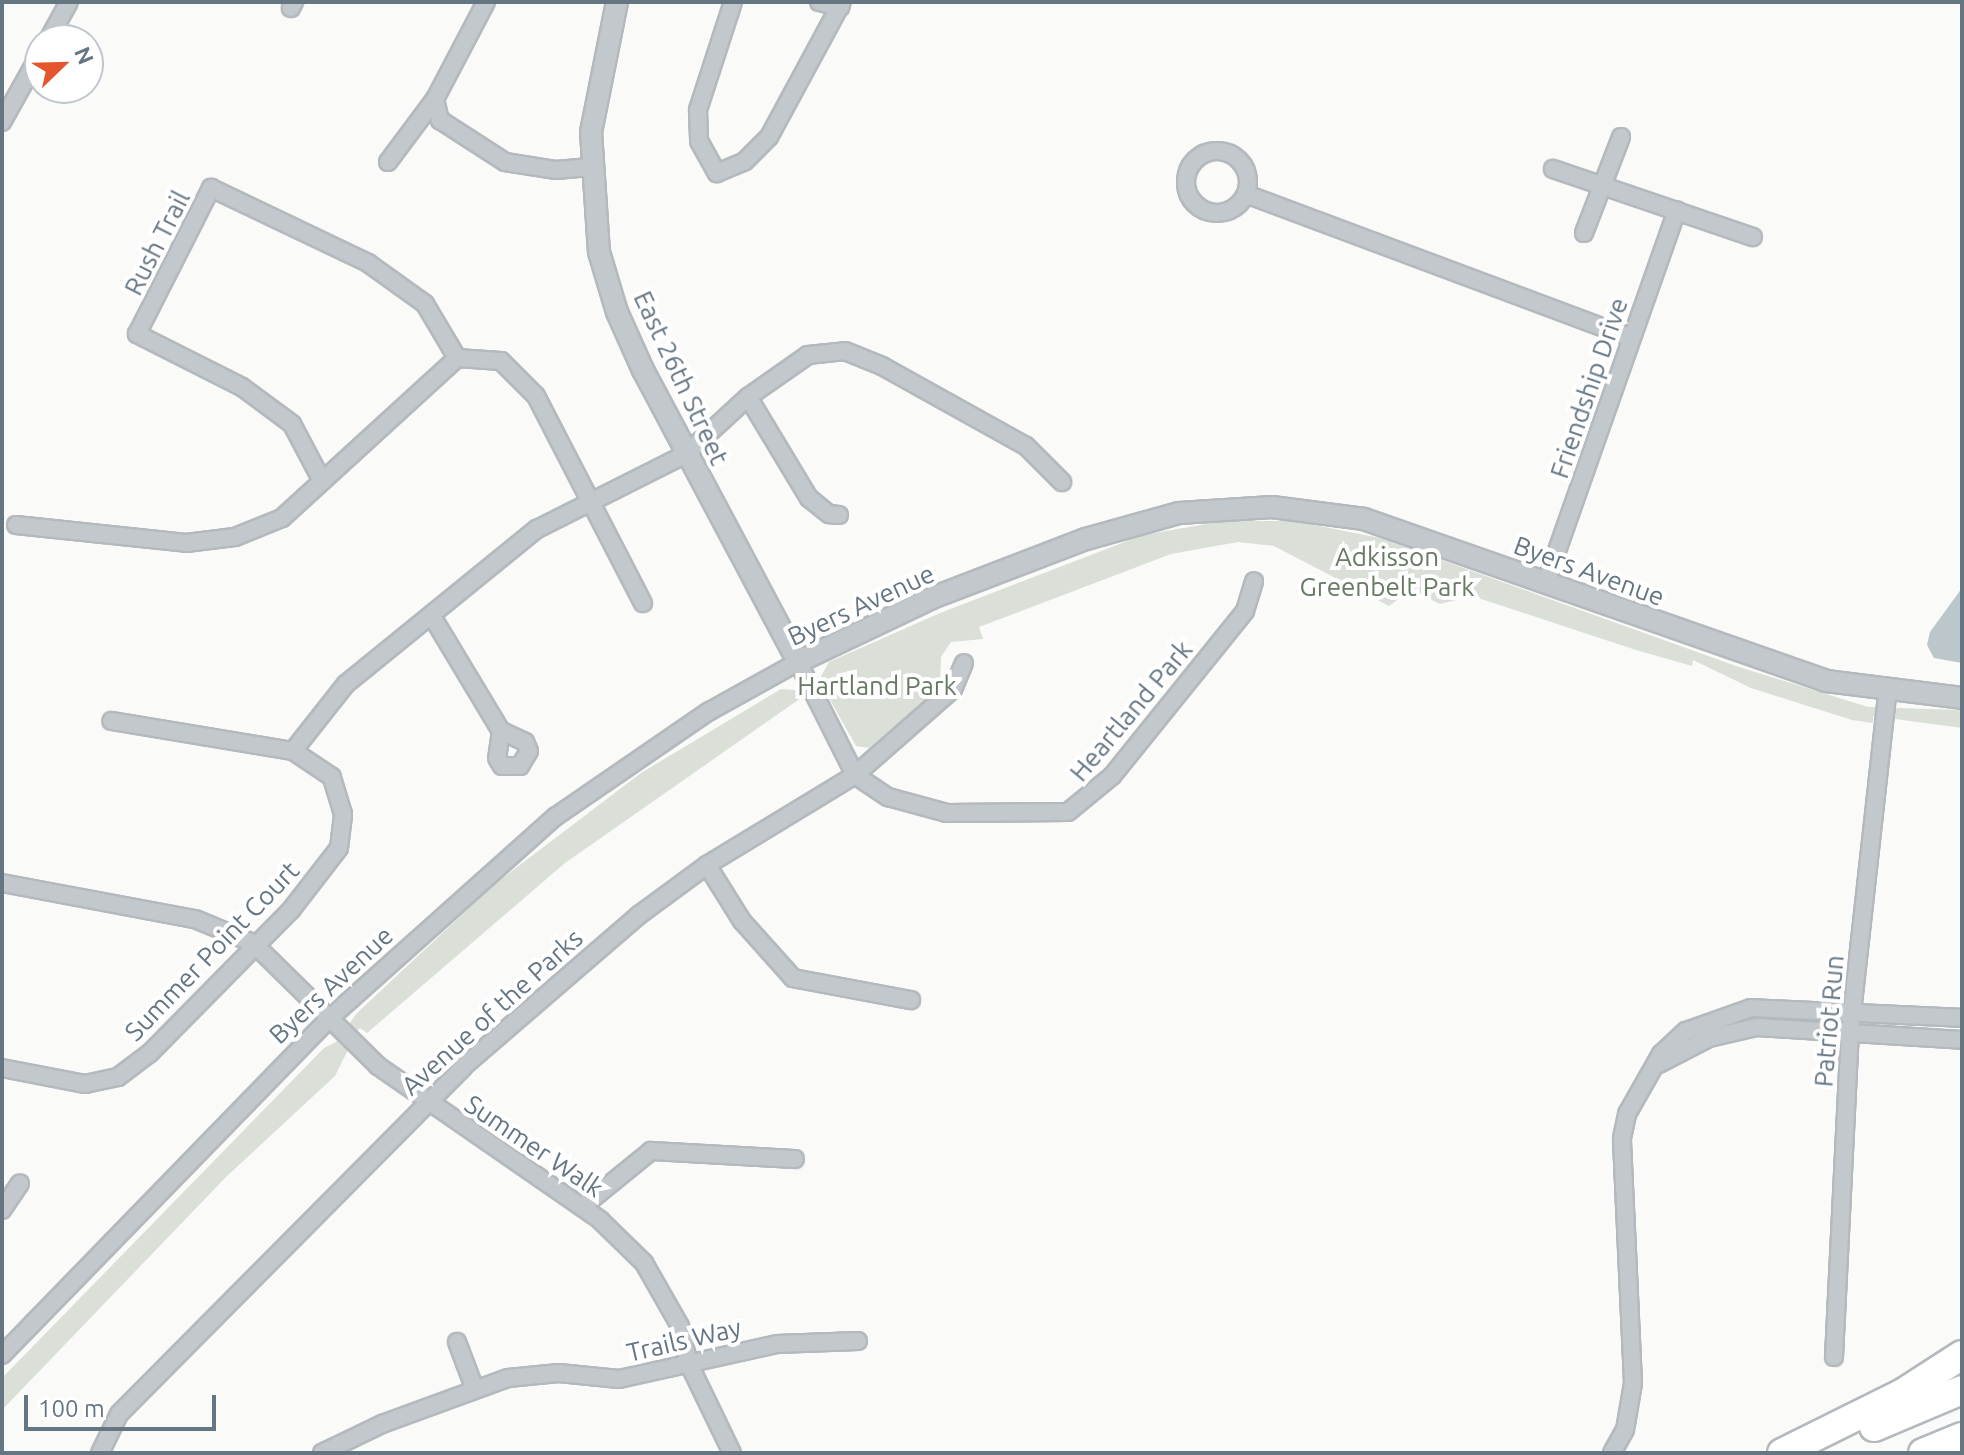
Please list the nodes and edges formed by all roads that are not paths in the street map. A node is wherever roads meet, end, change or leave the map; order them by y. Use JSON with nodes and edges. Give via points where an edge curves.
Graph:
{"nodes":[{"id":1,"x":69,"y":2,"type":"edge"},
{"id":2,"x":486,"y":2,"type":"edge"},
{"id":3,"x":617,"y":2,"type":"edge"},
{"id":4,"x":733,"y":2,"type":"edge"},
{"id":5,"x":819,"y":2,"type":"edge"},
{"id":6,"x":841,"y":4,"type":"edge"},
{"id":7,"x":57,"y":24,"type":"edge"},
{"id":8,"x":24,"y":82,"type":"edge"},
{"id":9,"x":435,"y":99,"type":"junction"},
{"id":10,"x":3,"y":119,"type":"edge"},
{"id":11,"x":1621,"y":137,"type":"dead end"},
{"id":12,"x":388,"y":162,"type":"dead end"},
{"id":13,"x":590,"y":167,"type":"junction"},
{"id":14,"x":1553,"y":169,"type":"dead end"},
{"id":15,"x":1601,"y":184,"type":"junction"},
{"id":16,"x":1246,"y":194,"type":"dead end"},
{"id":17,"x":1677,"y":210,"type":"junction"},
{"id":18,"x":1584,"y":233,"type":"dead end"},
{"id":19,"x":1753,"y":237,"type":"dead end"},
{"id":20,"x":1631,"y":338,"type":"junction"},
{"id":21,"x":457,"y":358,"type":"junction"},
{"id":22,"x":748,"y":397,"type":"junction"},
{"id":23,"x":686,"y":454,"type":"junction"},
{"id":24,"x":321,"y":479,"type":"junction"},
{"id":25,"x":1062,"y":482,"type":"dead end"},
{"id":26,"x":590,"y":503,"type":"junction"},
{"id":27,"x":839,"y":515,"type":"dead end"},
{"id":28,"x":16,"y":525,"type":"dead end"},
{"id":29,"x":1254,"y":581,"type":"dead end"},
{"id":30,"x":1546,"y":582,"type":"junction"},
{"id":31,"x":643,"y":603,"type":"dead end"},
{"id":32,"x":433,"y":618,"type":"junction"},
{"id":33,"x":798,"y":662,"type":"junction"},
{"id":34,"x":964,"y":663,"type":"dead end"},
{"id":35,"x":1888,"y":689,"type":"junction"},
{"id":36,"x":1962,"y":698,"type":"edge"},
{"id":37,"x":111,"y":721,"type":"dead end"},
{"id":38,"x":501,"y":731,"type":"dead end"},
{"id":39,"x":293,"y":751,"type":"junction"},
{"id":40,"x":855,"y":775,"type":"junction"},
{"id":41,"x":707,"y":865,"type":"junction"},
{"id":42,"x":2,"y":883,"type":"edge"},
{"id":43,"x":253,"y":943,"type":"junction"},
{"id":44,"x":911,"y":1000,"type":"dead end"},
{"id":45,"x":1852,"y":1010,"type":"junction"},
{"id":46,"x":330,"y":1018,"type":"junction"},
{"id":47,"x":1962,"y":1018,"type":"edge"},
{"id":48,"x":1850,"y":1031,"type":"junction"},
{"id":49,"x":1962,"y":1040,"type":"edge"},
{"id":50,"x":1654,"y":1067,"type":"junction"},
{"id":51,"x":2,"y":1068,"type":"edge"},
{"id":52,"x":425,"y":1103,"type":"junction"},
{"id":53,"x":795,"y":1159,"type":"dead end"},
{"id":54,"x":20,"y":1183,"type":"dead end"},
{"id":55,"x":582,"y":1207,"type":"junction"},
{"id":56,"x":2,"y":1210,"type":"edge"},
{"id":57,"x":858,"y":1341,"type":"dead end"},
{"id":58,"x":457,"y":1342,"type":"dead end"},
{"id":59,"x":2,"y":1355,"type":"edge"},
{"id":60,"x":1962,"y":1355,"type":"edge"},
{"id":61,"x":1834,"y":1357,"type":"dead end"},
{"id":62,"x":688,"y":1362,"type":"junction"},
{"id":63,"x":474,"y":1387,"type":"junction"},
{"id":64,"x":1962,"y":1390,"type":"edge"},
{"id":65,"x":1962,"y":1437,"type":"edge"},
{"id":66,"x":100,"y":1453,"type":"edge"},
{"id":67,"x":322,"y":1453,"type":"edge"},
{"id":68,"x":732,"y":1453,"type":"edge"},
{"id":69,"x":1612,"y":1453,"type":"edge"},
{"id":70,"x":1782,"y":1453,"type":"edge"},
{"id":71,"x":1812,"y":1453,"type":"edge"},
{"id":72,"x":1923,"y":1453,"type":"edge"}],
"edges":[{"from":1,"to":7,"type":"street"},
{"from":2,"to":9,"type":"street"},
{"from":3,"to":13,"type":"street","name":"East 26th Street","via":[[600,67]]},
{"from":4,"to":6,"type":"street","via":[[698,110],[699,141],[717,173],[745,161],[769,137]]},
{"from":5,"to":6,"type":"street"},
{"from":8,"to":10,"type":"street"},
{"from":9,"to":12,"type":"street"},
{"from":9,"to":13,"type":"street","via":[[440,120],[505,162],[556,170]]},
{"from":11,"to":15,"type":"street"},
{"from":13,"to":23,"type":"street","name":"East 26th Street","via":[[599,252],[617,312]]},
{"from":14,"to":15,"type":"street"},
{"from":15,"to":17,"type":"street"},
{"from":15,"to":18,"type":"street"},
{"from":16,"to":20,"type":"street"},
{"from":17,"to":19,"type":"street"},
{"from":17,"to":20,"type":"street","name":"Friendship Drive"},
{"from":20,"to":30,"type":"street","name":"Friendship Drive"},
{"from":21,"to":24,"type":"street"},
{"from":21,"to":24,"type":"street","name":"Rush Trail","via":[[425,304],[368,263],[211,188],[137,334],[242,387],[292,424]]},
{"from":21,"to":26,"type":"street","via":[[501,361],[536,396]]},
{"from":22,"to":23,"type":"street"},
{"from":22,"to":25,"type":"street","via":[[808,355],[845,351],[1026,446]]},
{"from":22,"to":27,"type":"street","via":[[809,498],[829,514]]},
{"from":23,"to":26,"type":"street"},
{"from":23,"to":33,"type":"street","name":"East 26th Street"},
{"from":24,"to":28,"type":"street","via":[[282,518],[235,537],[186,543]]},
{"from":26,"to":31,"type":"street"},
{"from":26,"to":32,"type":"street","via":[[537,529]]},
{"from":29,"to":40,"type":"street","name":"Heartland Park","via":[[1245,611],[1112,776],[1068,812],[1021,816],[918,809]]},
{"from":30,"to":33,"type":"street","name":"Byers Avenue","via":[[1364,519],[1272,507],[1210,508],[1147,519],[1086,539],[932,598]]},
{"from":30,"to":35,"type":"street","name":"Byers Avenue","via":[[1826,681]]},
{"from":32,"to":38,"type":"street"},
{"from":32,"to":39,"type":"street","via":[[346,684]]},
{"from":33,"to":40,"type":"street","name":"Heartland Park"},
{"from":33,"to":46,"type":"street","name":"Byers Avenue","via":[[708,712],[555,817]]},
{"from":34,"to":40,"type":"street","name":"Avenue of the Parks","via":[[953,689]]},
{"from":35,"to":36,"type":"street","name":"Byers Avenue"},
{"from":35,"to":45,"type":"street","name":"Patriot Run"},
{"from":37,"to":39,"type":"street","name":"Summer Point Court"},
{"from":39,"to":43,"type":"street","name":"Summer Point Court","via":[[332,777],[343,814],[339,848],[291,910]]},
{"from":40,"to":41,"type":"street","name":"Avenue of the Parks"},
{"from":41,"to":44,"type":"street","via":[[742,921],[793,978]]},
{"from":41,"to":52,"type":"street","name":"Avenue of the Parks","via":[[639,915]]},
{"from":42,"to":43,"type":"street","name":"Summer Walk","via":[[195,919]]},
{"from":43,"to":46,"type":"street","name":"Summer Walk"},
{"from":43,"to":51,"type":"street","name":"Summer Point Court","via":[[150,1053],[118,1077],[85,1084]]},
{"from":45,"to":47,"type":"street"},
{"from":45,"to":48,"type":"street","name":"Patriot Run"},
{"from":45,"to":50,"type":"street","via":[[1774,1006],[1716,1017],[1674,1040]]},
{"from":46,"to":52,"type":"street","name":"Summer Walk"},
{"from":46,"to":59,"type":"street","name":"Byers Avenue"},
{"from":48,"to":49,"type":"street"},
{"from":48,"to":50,"type":"street","via":[[1757,1027],[1696,1043]]},
{"from":48,"to":61,"type":"street","name":"Patriot Run"},
{"from":50,"to":69,"type":"street","via":[[1627,1114],[1622,1138],[1633,1383],[1625,1430]]},
{"from":52,"to":55,"type":"street","name":"Summer Walk"},
{"from":52,"to":66,"type":"street","name":"Avenue of the Parks","via":[[119,1414]]},
{"from":53,"to":55,"type":"street","via":[[651,1151]]},
{"from":54,"to":56,"type":"street"},
{"from":55,"to":62,"type":"street","name":"Summer Walk","via":[[644,1263],[680,1326]]},
{"from":57,"to":62,"type":"street","name":"Trails Way","via":[[777,1344]]},
{"from":58,"to":63,"type":"street"},
{"from":60,"to":70,"type":"highway","via":[[1903,1393]]},
{"from":62,"to":63,"type":"street","name":"Trails Way","via":[[619,1379],[559,1373]]},
{"from":62,"to":68,"type":"street","name":"Summer Walk"},
{"from":63,"to":67,"type":"street","name":"Trails Way"},
{"from":64,"to":71,"type":"highway"},
{"from":65,"to":72,"type":"highway"}]}
